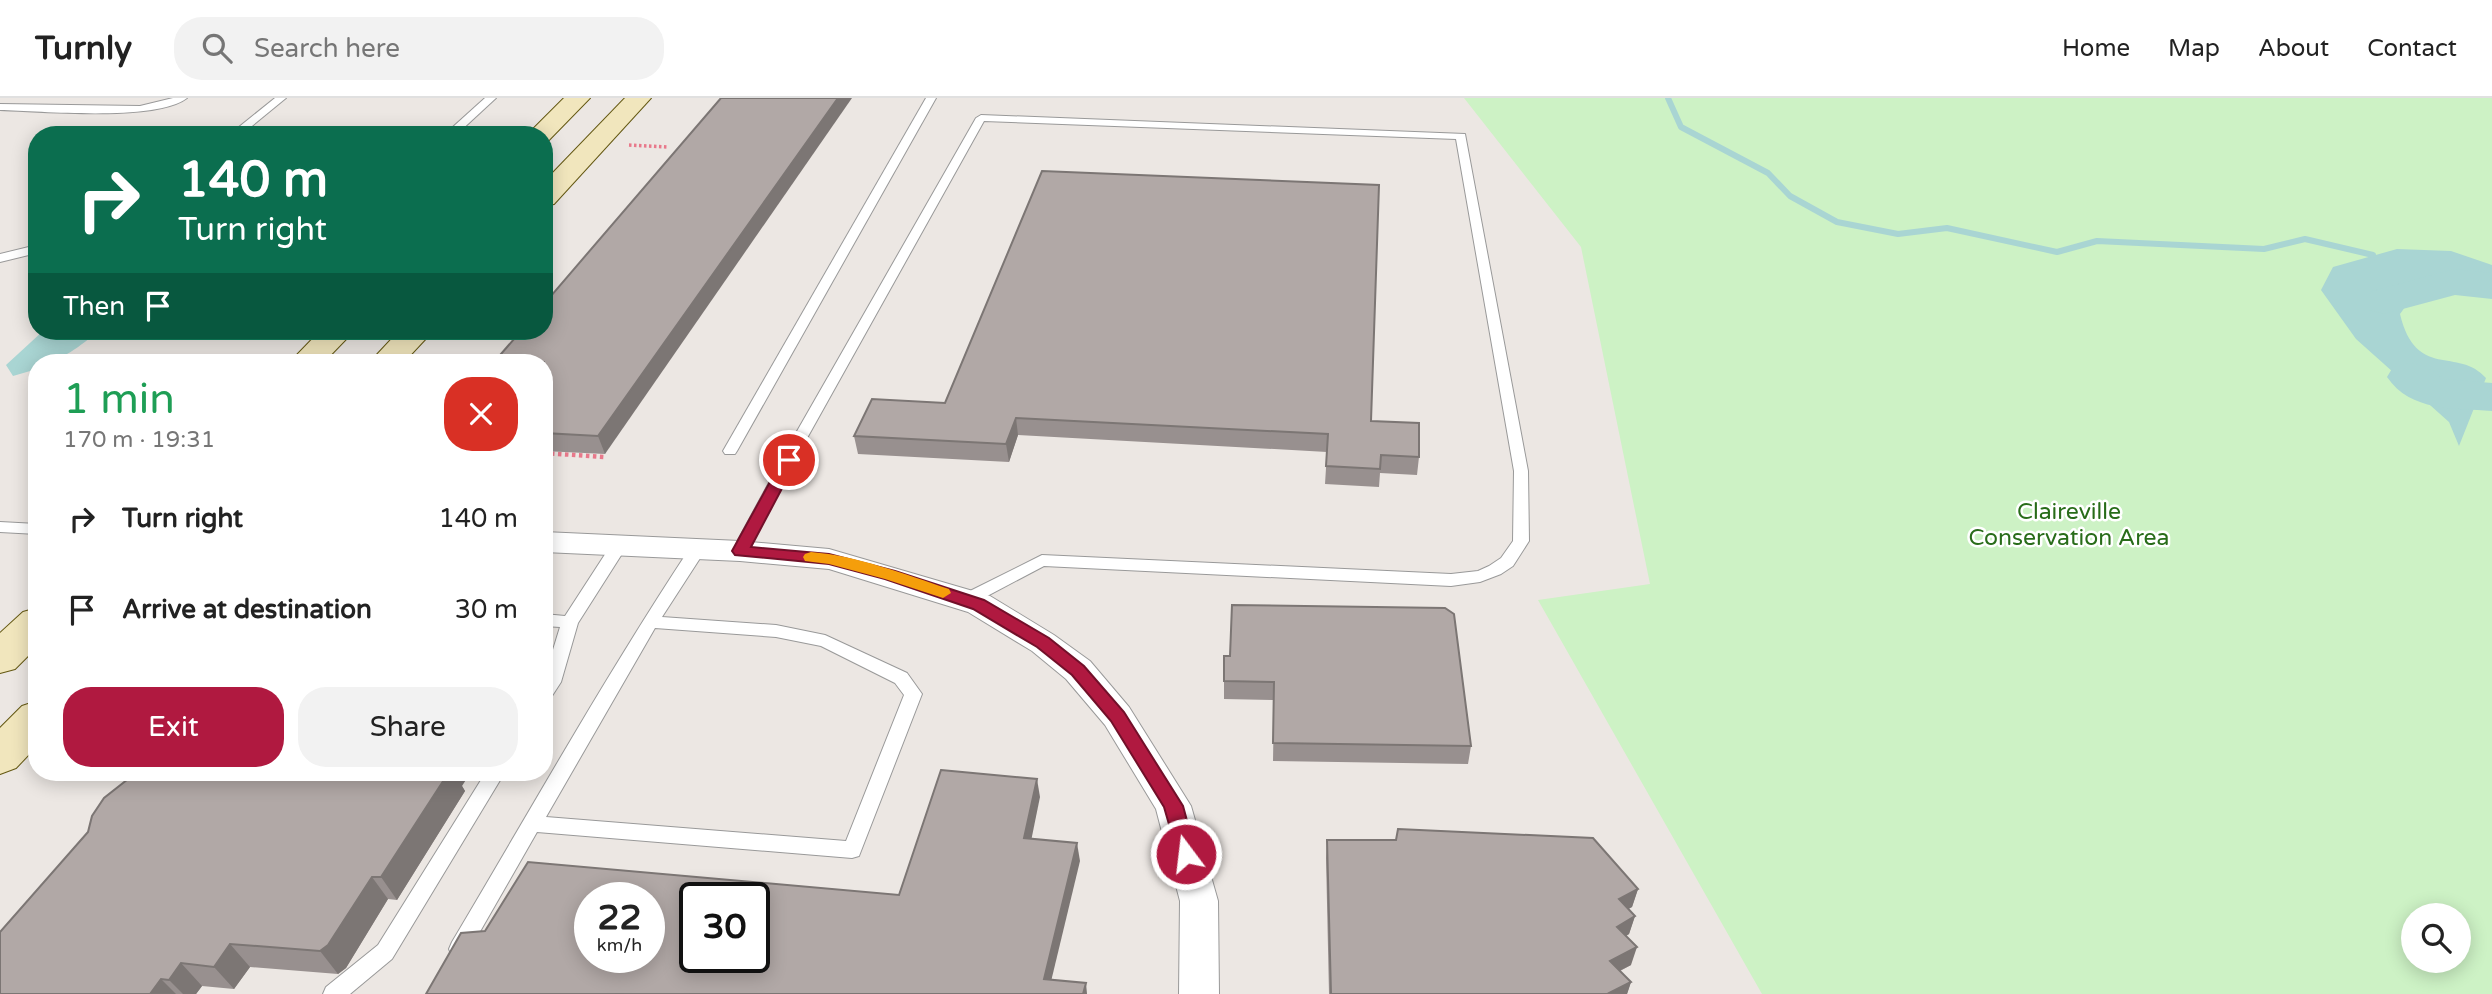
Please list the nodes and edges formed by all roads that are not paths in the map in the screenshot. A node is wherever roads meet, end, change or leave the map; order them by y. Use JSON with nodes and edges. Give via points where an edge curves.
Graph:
{"nodes":[{"id":1,"x":182,"y":98,"type":"edge"},
{"id":2,"x":281,"y":98,"type":"edge"},
{"id":3,"x":491,"y":98,"type":"edge"},
{"id":4,"x":578,"y":98,"type":"edge"},
{"id":5,"x":639,"y":98,"type":"edge"},
{"id":6,"x":931,"y":98,"type":"edge"},
{"id":7,"x":0,"y":107,"type":"edge"},
{"id":8,"x":245,"y":126,"type":"edge"},
{"id":9,"x":459,"y":126,"type":"edge"},
{"id":10,"x":549,"y":126,"type":"edge"},
{"id":11,"x":553,"y":189,"type":"edge"},
{"id":12,"x":28,"y":251,"type":"edge"},
{"id":13,"x":0,"y":258,"type":"edge"},
{"id":14,"x":329,"y":340,"type":"edge"},
{"id":15,"x":408,"y":340,"type":"edge"},
{"id":16,"x":314,"y":354,"type":"edge"},
{"id":17,"x":394,"y":354,"type":"edge"},
{"id":18,"x":730,"y":451,"type":"dead end"},
{"id":19,"x":0,"y":527,"type":"edge"},
{"id":20,"x":28,"y":529,"type":"edge"},
{"id":21,"x":553,"y":542,"type":"edge"},
{"id":22,"x":619,"y":546,"type":"junction"},
{"id":23,"x":698,"y":549,"type":"junction"},
{"id":24,"x":740,"y":551,"type":"junction"},
{"id":25,"x":966,"y":600,"type":"junction"},
{"id":26,"x":553,"y":621,"type":"edge"},
{"id":27,"x":569,"y":622,"type":"junction"},
{"id":28,"x":650,"y":622,"type":"junction"},
{"id":29,"x":28,"y":631,"type":"edge"},
{"id":30,"x":0,"y":658,"type":"edge"},
{"id":31,"x":553,"y":675,"type":"edge"},
{"id":32,"x":28,"y":727,"type":"edge"},
{"id":33,"x":0,"y":756,"type":"edge"},
{"id":34,"x":490,"y":781,"type":"edge"},
{"id":35,"x":530,"y":824,"type":"junction"},
{"id":36,"x":447,"y":970,"type":"edge"},
{"id":37,"x":334,"y":994,"type":"edge"},
{"id":38,"x":1199,"y":994,"type":"edge"}],
"edges":[{"from":1,"to":7,"type":"lane","via":[[140,109]]},
{"from":2,"to":8,"type":"lane"},
{"from":3,"to":9,"type":"lane"},
{"from":4,"to":10,"type":"main road"},
{"from":5,"to":11,"type":"main road"},
{"from":6,"to":18,"type":"lane"},
{"from":12,"to":13,"type":"lane"},
{"from":14,"to":16,"type":"main road"},
{"from":15,"to":17,"type":"main road"},
{"from":19,"to":20,"type":"lane"},
{"from":21,"to":22,"type":"street"},
{"from":22,"to":23,"type":"street"},
{"from":22,"to":27,"type":"lane"},
{"from":23,"to":24,"type":"street"},
{"from":23,"to":28,"type":"lane"},
{"from":24,"to":25,"type":"street","via":[[829,559]]},
{"from":24,"to":25,"type":"lane","via":[[981,118],[1461,136],[1521,471],[1521,541],[1507,562],[1480,576],[1451,580],[1042,560]]},
{"from":25,"to":38,"type":"street","via":[[1043,643],[1078,670],[1118,716],[1173,806],[1199,901]]},
{"from":26,"to":27,"type":"lane"},
{"from":27,"to":31,"type":"lane"},
{"from":28,"to":35,"type":"lane"},
{"from":28,"to":35,"type":"lane","via":[[776,631],[825,641],[901,678],[913,694],[852,849]]},
{"from":29,"to":30,"type":"main road"},
{"from":32,"to":33,"type":"main road"},
{"from":34,"to":37,"type":"lane","via":[[385,952]]},
{"from":35,"to":36,"type":"lane"}]}
